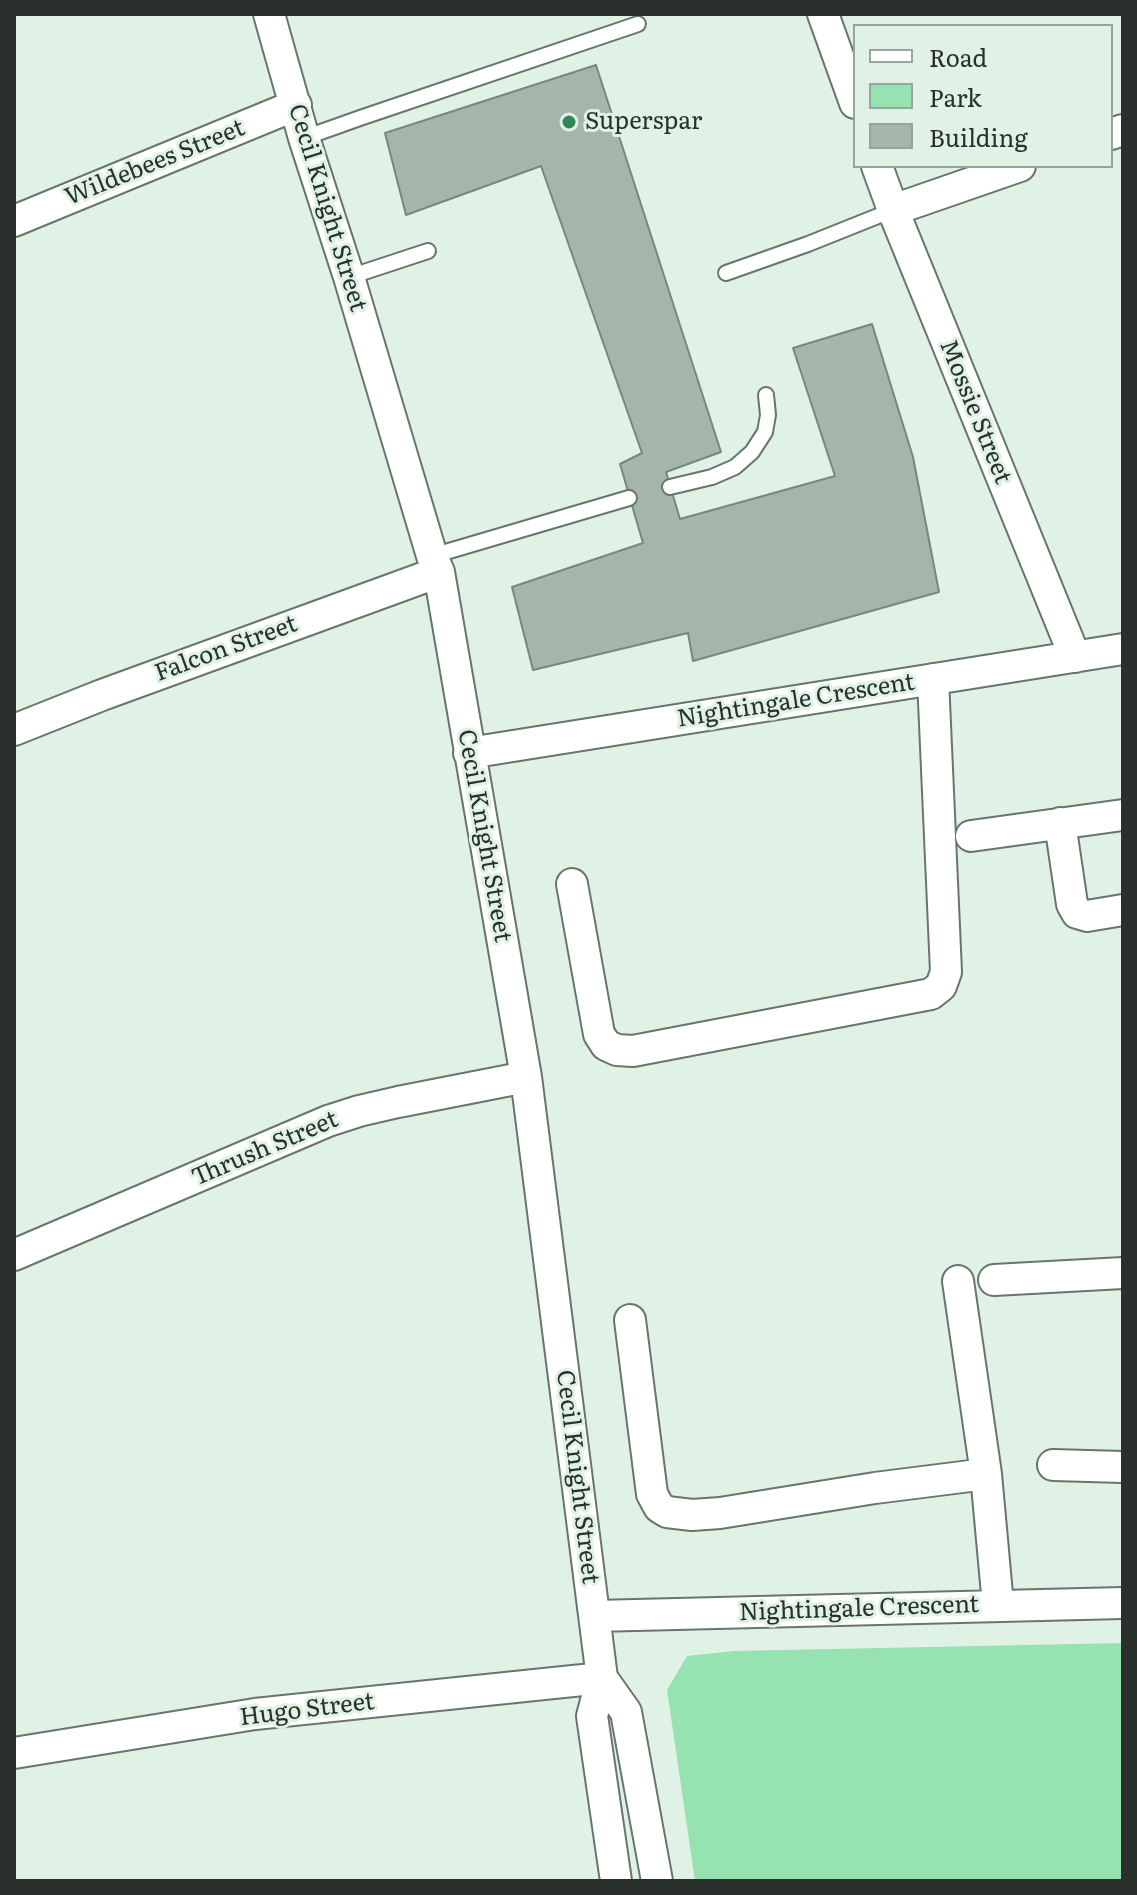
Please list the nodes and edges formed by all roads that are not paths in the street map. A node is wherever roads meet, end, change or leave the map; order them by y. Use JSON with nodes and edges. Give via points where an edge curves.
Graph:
{"nodes":[{"id":1,"x":269,"y":14,"type":"edge"},
{"id":2,"x":823,"y":14,"type":"edge"},
{"id":3,"x":638,"y":24,"type":"dead end"},
{"id":4,"x":853,"y":97,"type":"edge"},
{"id":5,"x":296,"y":105,"type":"junction"},
{"id":6,"x":304,"y":138,"type":"junction"},
{"id":7,"x":878,"y":168,"type":"edge"},
{"id":8,"x":1014,"y":168,"type":"edge"},
{"id":9,"x":893,"y":210,"type":"junction"},
{"id":10,"x":14,"y":221,"type":"edge"},
{"id":11,"x":428,"y":251,"type":"dead end"},
{"id":12,"x":726,"y":273,"type":"dead end"},
{"id":13,"x":349,"y":277,"type":"junction"},
{"id":14,"x":766,"y":395,"type":"dead end"},
{"id":15,"x":670,"y":487,"type":"dead end"},
{"id":16,"x":629,"y":498,"type":"dead end"},
{"id":17,"x":435,"y":564,"type":"junction"},
{"id":18,"x":1123,"y":649,"type":"edge"},
{"id":19,"x":1075,"y":657,"type":"junction"},
{"id":20,"x":933,"y":679,"type":"junction"},
{"id":21,"x":14,"y":730,"type":"edge"},
{"id":22,"x":469,"y":753,"type":"junction"},
{"id":23,"x":1123,"y":815,"type":"edge"},
{"id":24,"x":1060,"y":823,"type":"junction"},
{"id":25,"x":971,"y":836,"type":"dead end"},
{"id":26,"x":572,"y":884,"type":"dead end"},
{"id":27,"x":1123,"y":910,"type":"edge"},
{"id":28,"x":526,"y":1077,"type":"junction"},
{"id":29,"x":14,"y":1255,"type":"edge"},
{"id":30,"x":1123,"y":1273,"type":"edge"},
{"id":31,"x":994,"y":1280,"type":"dead end"},
{"id":32,"x":958,"y":1281,"type":"dead end"},
{"id":33,"x":630,"y":1320,"type":"dead end"},
{"id":34,"x":1053,"y":1465,"type":"dead end"},
{"id":35,"x":1123,"y":1467,"type":"edge"},
{"id":36,"x":986,"y":1474,"type":"junction"},
{"id":37,"x":1123,"y":1603,"type":"edge"},
{"id":38,"x":998,"y":1605,"type":"junction"},
{"id":39,"x":595,"y":1616,"type":"junction"},
{"id":40,"x":602,"y":1678,"type":"junction"},
{"id":41,"x":14,"y":1753,"type":"edge"},
{"id":42,"x":616,"y":1881,"type":"edge"},
{"id":43,"x":657,"y":1881,"type":"edge"}],
"edges":[{"from":1,"to":5,"type":"street","name":"Cecil Knight Street"},
{"from":2,"to":4,"type":"street"},
{"from":3,"to":6,"type":"lane"},
{"from":5,"to":6,"type":"street","name":"Cecil Knight Street"},
{"from":5,"to":10,"type":"street","name":"Wildebees Street"},
{"from":6,"to":13,"type":"street","name":"Cecil Knight Street"},
{"from":7,"to":9,"type":"street","name":"Mossie Street"},
{"from":8,"to":9,"type":"street"},
{"from":9,"to":12,"type":"lane"},
{"from":9,"to":19,"type":"street","name":"Mossie Street"},
{"from":11,"to":13,"type":"lane"},
{"from":13,"to":17,"type":"street","name":"Cecil Knight Street"},
{"from":14,"to":15,"type":"lane","via":[[765,432],[752,452],[712,477]]},
{"from":16,"to":17,"type":"lane"},
{"from":17,"to":21,"type":"street","name":"Falcon Street"},
{"from":17,"to":22,"type":"street","name":"Cecil Knight Street"},
{"from":18,"to":19,"type":"street","name":"Nightingale Crescent"},
{"from":19,"to":20,"type":"street","name":"Nightingale Crescent"},
{"from":20,"to":22,"type":"street","name":"Nightingale Crescent"},
{"from":20,"to":26,"type":"street","via":[[946,972],[931,994],[617,1050],[599,1034]]},
{"from":22,"to":28,"type":"street","name":"Cecil Knight Street"},
{"from":23,"to":24,"type":"street"},
{"from":24,"to":25,"type":"street"},
{"from":24,"to":27,"type":"street","via":[[1077,913]]},
{"from":28,"to":29,"type":"street","name":"Thrush Street","via":[[328,1121]]},
{"from":28,"to":39,"type":"street","name":"Cecil Knight Street"},
{"from":30,"to":31,"type":"street"},
{"from":32,"to":36,"type":"street"},
{"from":33,"to":36,"type":"street","via":[[652,1494],[667,1512],[720,1513]]},
{"from":34,"to":35,"type":"street"},
{"from":36,"to":38,"type":"street"},
{"from":37,"to":38,"type":"street","name":"Nightingale Crescent"},
{"from":38,"to":39,"type":"street","name":"Nightingale Crescent"},
{"from":39,"to":40,"type":"street","name":"Cecil Knight Street"},
{"from":40,"to":41,"type":"street","name":"Hugo Street","via":[[255,1714]]},
{"from":40,"to":42,"type":"street","name":"Cecil Knight Street","via":[[592,1716]]},
{"from":40,"to":43,"type":"street","name":"Cecil Knight Street","via":[[626,1712]]}]}
